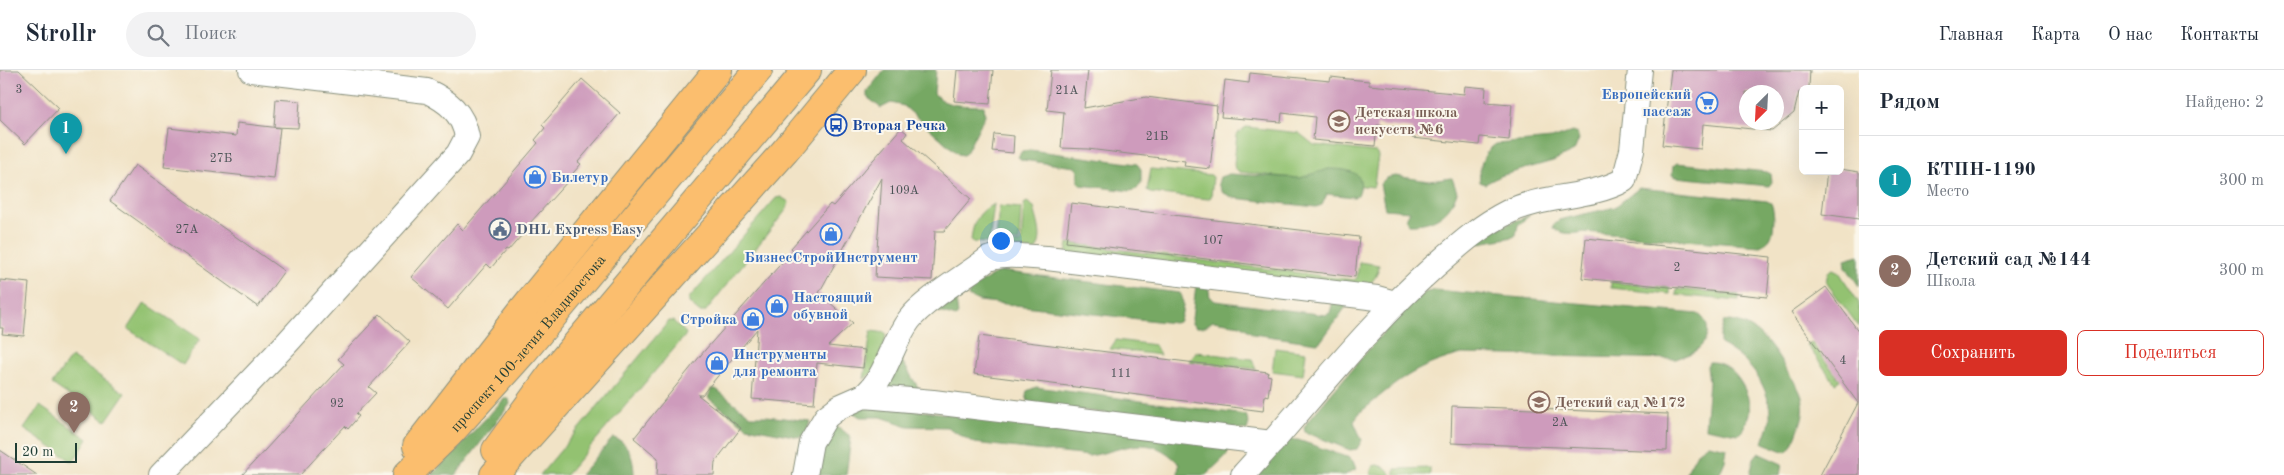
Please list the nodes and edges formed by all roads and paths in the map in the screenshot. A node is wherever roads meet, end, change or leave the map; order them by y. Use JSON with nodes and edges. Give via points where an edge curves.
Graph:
{"nodes":[{"id":1,"x":251,"y":70,"type":"edge"},
{"id":2,"x":718,"y":70,"type":"edge"},
{"id":3,"x":758,"y":70,"type":"edge"},
{"id":4,"x":807,"y":70,"type":"edge"},
{"id":5,"x":852,"y":70,"type":"edge"},
{"id":6,"x":1640,"y":70,"type":"edge"},
{"id":7,"x":1395,"y":303,"type":"junction"},
{"id":8,"x":864,"y":396,"type":"junction"},
{"id":9,"x":1272,"y":444,"type":"junction"},
{"id":10,"x":161,"y":475,"type":"edge"},
{"id":11,"x":395,"y":475,"type":"edge"},
{"id":12,"x":408,"y":475,"type":"edge"},
{"id":13,"x":478,"y":475,"type":"edge"},
{"id":14,"x":494,"y":475,"type":"edge"},
{"id":15,"x":805,"y":475,"type":"edge"},
{"id":16,"x":1243,"y":475,"type":"edge"}],
"edges":[{"from":1,"to":10,"type":"street","via":[[427,92],[441,97],[453,107],[461,116],[468,137],[458,154],[351,273]]},
{"from":2,"to":11,"type":"highway","via":[[471,375]]},
{"from":3,"to":12,"type":"highway","name":"проспект 100-летия Владивостока","via":[[523,352]]},
{"from":4,"to":13,"type":"highway","via":[[553,372]]},
{"from":5,"to":14,"type":"highway","via":[[786,151]]},
{"from":6,"to":7,"type":"street","via":[[1632,150],[1624,180],[1509,212],[1469,236]]},
{"from":7,"to":8,"type":"street","via":[[1377,298],[1076,262],[1008,255],[994,257],[908,320],[882,372]]},
{"from":7,"to":9,"type":"street"},
{"from":8,"to":9,"type":"street"},
{"from":8,"to":15,"type":"street","via":[[826,417],[811,442]]},
{"from":9,"to":16,"type":"street"}]}
